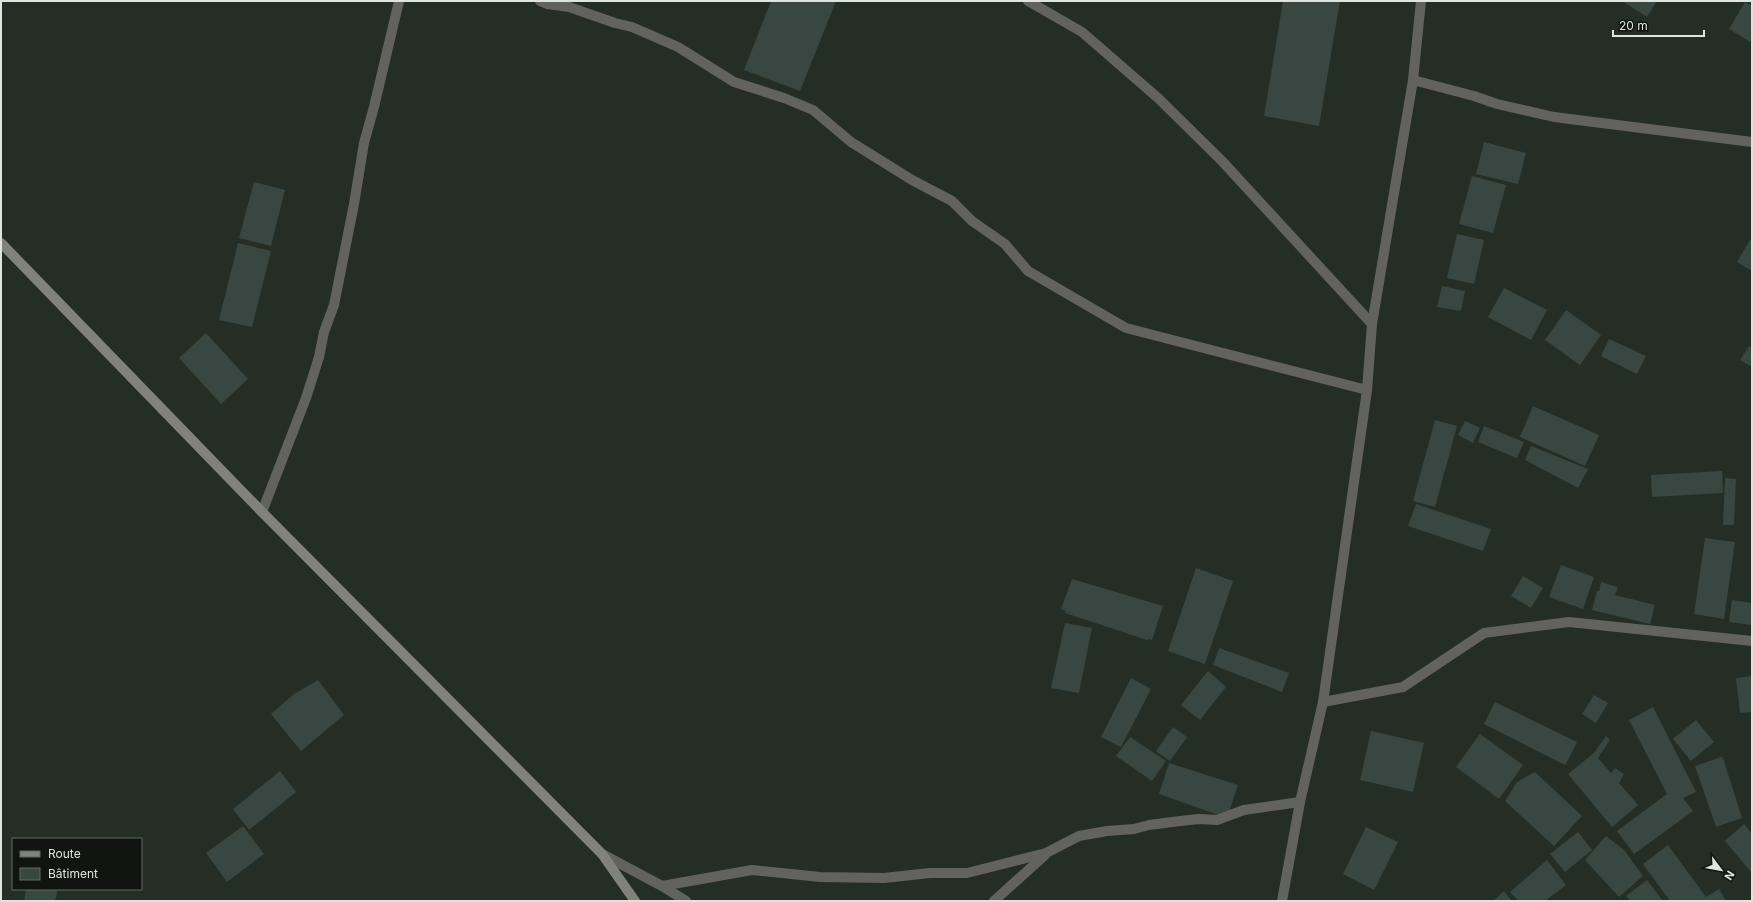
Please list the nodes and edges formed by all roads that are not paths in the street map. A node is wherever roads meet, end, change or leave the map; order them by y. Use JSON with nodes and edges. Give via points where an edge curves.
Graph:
{"nodes":[{"id":1,"x":399,"y":1,"type":"edge"},
{"id":2,"x":540,"y":1,"type":"edge"},
{"id":3,"x":1028,"y":1,"type":"edge"},
{"id":4,"x":1421,"y":1,"type":"edge"},
{"id":5,"x":1413,"y":80,"type":"junction"},
{"id":6,"x":1752,"y":142,"type":"edge"},
{"id":7,"x":1,"y":244,"type":"edge"},
{"id":8,"x":1372,"y":324,"type":"junction"},
{"id":9,"x":1367,"y":390,"type":"junction"},
{"id":10,"x":262,"y":512,"type":"junction"},
{"id":11,"x":1752,"y":641,"type":"edge"},
{"id":12,"x":1323,"y":702,"type":"junction"},
{"id":13,"x":1300,"y":802,"type":"junction"},
{"id":14,"x":1046,"y":853,"type":"junction"},
{"id":15,"x":602,"y":854,"type":"junction"},
{"id":16,"x":662,"y":886,"type":"junction"},
{"id":17,"x":635,"y":901,"type":"edge"},
{"id":18,"x":686,"y":901,"type":"edge"},
{"id":19,"x":994,"y":901,"type":"edge"},
{"id":20,"x":1282,"y":901,"type":"edge"}],
"edges":[{"from":1,"to":10,"type":"street","via":[[364,143],[334,305],[306,398]]},
{"from":2,"to":9,"type":"street","via":[[569,7],[632,27],[678,47],[734,82],[813,110],[851,142],[912,180],[952,201],[972,221],[1005,244],[1028,271],[1126,328]]},
{"from":3,"to":8,"type":"street","via":[[1082,32],[1158,98],[1222,161]]},
{"from":4,"to":5,"type":"street"},
{"from":5,"to":6,"type":"street","via":[[1554,117]]},
{"from":5,"to":8,"type":"street"},
{"from":7,"to":10,"type":"main road"},
{"from":8,"to":9,"type":"street"},
{"from":9,"to":12,"type":"street"},
{"from":10,"to":15,"type":"main road"},
{"from":11,"to":12,"type":"street","via":[[1569,622],[1484,633],[1403,687]]},
{"from":12,"to":13,"type":"street"},
{"from":13,"to":14,"type":"street","via":[[1244,810],[1217,820],[1199,819],[1079,836]]},
{"from":13,"to":20,"type":"street"},
{"from":14,"to":16,"type":"street","via":[[967,873],[930,873],[884,878],[820,877],[752,870]]},
{"from":14,"to":19,"type":"street"},
{"from":15,"to":16,"type":"street"},
{"from":15,"to":17,"type":"main road"},
{"from":16,"to":18,"type":"street"}]}
